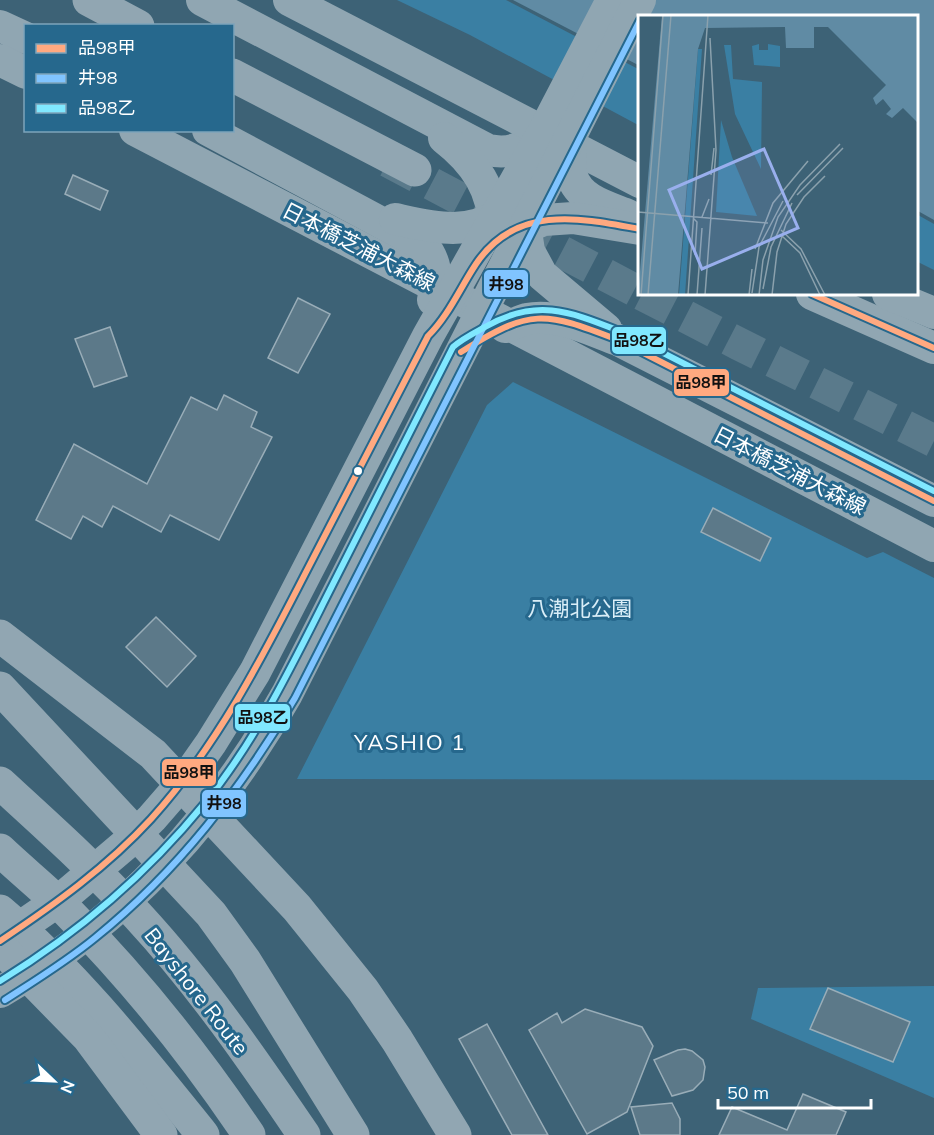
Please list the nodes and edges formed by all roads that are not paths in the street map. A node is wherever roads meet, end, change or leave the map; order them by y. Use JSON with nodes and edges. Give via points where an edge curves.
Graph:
{"nodes":[{"id":1,"x":89,"y":0,"type":"edge"},
{"id":2,"x":202,"y":0,"type":"edge"},
{"id":3,"x":289,"y":0,"type":"edge"},
{"id":4,"x":612,"y":0,"type":"edge"},
{"id":5,"x":640,"y":0,"type":"edge"},
{"id":6,"x":134,"y":24,"type":"edge"},
{"id":7,"x":0,"y":26,"type":"edge"},
{"id":8,"x":24,"y":37,"type":"edge"},
{"id":9,"x":0,"y":60,"type":"edge"},
{"id":10,"x":24,"y":72,"type":"edge"},
{"id":11,"x":234,"y":76,"type":"edge"},
{"id":12,"x":409,"y":109,"type":"junction"},
{"id":13,"x":139,"y":132,"type":"edge"},
{"id":14,"x":212,"y":132,"type":"edge"},
{"id":15,"x":558,"y":132,"type":"junction"},
{"id":16,"x":415,"y":170,"type":"tunnel mouth"},
{"id":17,"x":638,"y":181,"type":"edge"},
{"id":18,"x":522,"y":196,"type":"junction"},
{"id":19,"x":359,"y":210,"type":"junction"},
{"id":20,"x":638,"y":219,"type":"edge"},
{"id":21,"x":525,"y":228,"type":"junction"},
{"id":22,"x":638,"y":229,"type":"edge"},
{"id":23,"x":494,"y":231,"type":"junction"},
{"id":24,"x":816,"y":296,"type":"edge"},
{"id":25,"x":893,"y":296,"type":"edge"},
{"id":26,"x":934,"y":313,"type":"edge"},
{"id":27,"x":428,"y":336,"type":"junction"},
{"id":28,"x":618,"y":340,"type":"junction"},
{"id":29,"x":934,"y":348,"type":"edge"},
{"id":30,"x":461,"y":352,"type":"junction"},
{"id":31,"x":934,"y":501,"type":"edge"},
{"id":32,"x":934,"y":546,"type":"edge"},
{"id":33,"x":0,"y":636,"type":"edge"},
{"id":34,"x":0,"y":688,"type":"edge"},
{"id":35,"x":0,"y":783,"type":"edge"},
{"id":36,"x":0,"y":850,"type":"edge"},
{"id":37,"x":0,"y":912,"type":"edge"},
{"id":38,"x":0,"y":941,"type":"edge"},
{"id":39,"x":0,"y":947,"type":"edge"},
{"id":40,"x":0,"y":992,"type":"edge"},
{"id":41,"x":161,"y":1135,"type":"edge"},
{"id":42,"x":203,"y":1135,"type":"edge"},
{"id":43,"x":249,"y":1135,"type":"edge"},
{"id":44,"x":304,"y":1135,"type":"edge"},
{"id":45,"x":353,"y":1135,"type":"edge"},
{"id":46,"x":454,"y":1135,"type":"edge"}],
"edges":[{"from":1,"to":6,"type":"highway"},
{"from":2,"to":12,"type":"main road"},
{"from":3,"to":17,"type":"main road"},
{"from":4,"to":15,"type":"main road"},
{"from":5,"to":15,"type":"main road"},
{"from":7,"to":8,"type":"main road"},
{"from":9,"to":10,"type":"main road"},
{"from":11,"to":16,"type":"highway"},
{"from":12,"to":15,"type":"main road","via":[[488,150],[514,150]]},
{"from":12,"to":23,"type":"main road","via":[[472,163],[488,193]]},
{"from":13,"to":32,"type":"main road","name":"日本橋芝浦大森線"},
{"from":14,"to":19,"type":"main road"},
{"from":15,"to":18,"type":"main road","via":[[546,174]]},
{"from":15,"to":20,"type":"main road","via":[[578,188],[595,202]]},
{"from":15,"to":21,"type":"main road"},
{"from":15,"to":23,"type":"main road"},
{"from":18,"to":21,"type":"main road"},
{"from":18,"to":23,"type":"main road"},
{"from":19,"to":23,"type":"main road","via":[[443,228]]},
{"from":19,"to":27,"type":"main road","via":[[423,245],[430,253],[437,275]]},
{"from":21,"to":22,"type":"main road","via":[[544,220],[573,218]]},
{"from":21,"to":23,"type":"main road","via":[[505,236]]},
{"from":21,"to":28,"type":"main road","via":[[529,251],[542,275]]},
{"from":21,"to":30,"type":"main road"},
{"from":23,"to":27,"type":"main road","via":[[443,323]]},
{"from":23,"to":30,"type":"main road","via":[[486,287],[466,329]]},
{"from":24,"to":29,"type":"main road"},
{"from":25,"to":26,"type":"main road"},
{"from":27,"to":38,"type":"main road","via":[[255,672],[204,753],[128,843],[61,899]]},
{"from":28,"to":30,"type":"main road","via":[[566,321],[527,319],[495,331]]},
{"from":28,"to":31,"type":"main road"},
{"from":30,"to":40,"type":"main road","via":[[287,694],[243,767],[191,835],[131,896],[58,955]]},
{"from":33,"to":46,"type":"highway","via":[[153,754],[297,908],[392,1031]]},
{"from":34,"to":45,"type":"highway","via":[[211,914],[245,961]]},
{"from":35,"to":44,"type":"highway","name":"Bayshore Route","via":[[138,916],[196,985]]},
{"from":36,"to":43,"type":"highway","via":[[67,911],[114,962]]},
{"from":37,"to":42,"type":"highway","via":[[74,983],[134,1049]]},
{"from":39,"to":41,"type":"highway","via":[[88,1037]]}]}
